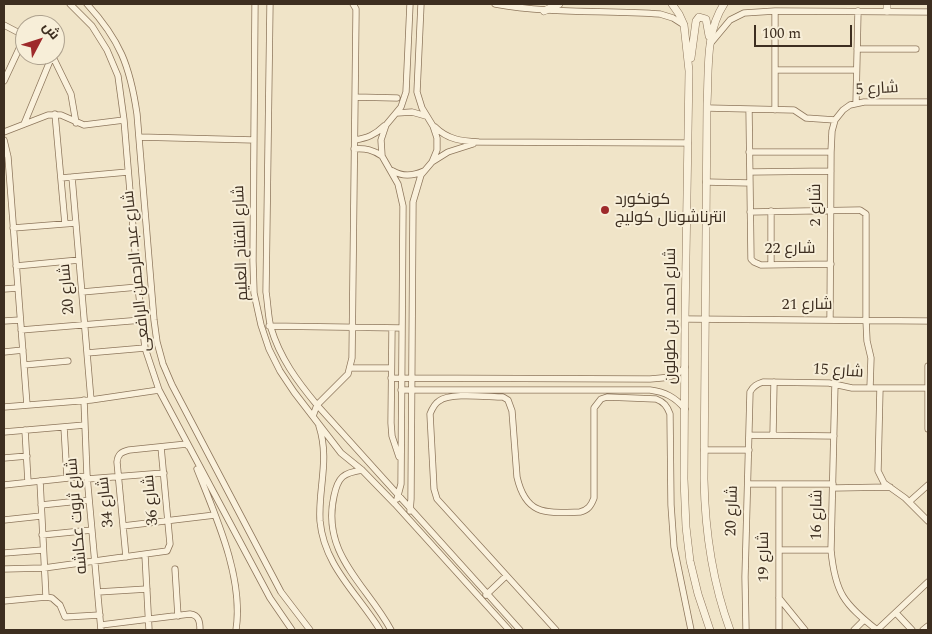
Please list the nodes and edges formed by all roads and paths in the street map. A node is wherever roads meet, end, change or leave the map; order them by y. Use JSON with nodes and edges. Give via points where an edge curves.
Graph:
{"nodes":[{"id":1,"x":70,"y":4,"type":"edge"},
{"id":2,"x":87,"y":4,"type":"edge"},
{"id":3,"x":255,"y":4,"type":"edge"},
{"id":4,"x":270,"y":4,"type":"edge"},
{"id":5,"x":353,"y":4,"type":"edge"},
{"id":6,"x":410,"y":4,"type":"edge"},
{"id":7,"x":421,"y":4,"type":"edge"},
{"id":8,"x":495,"y":4,"type":"edge"},
{"id":9,"x":558,"y":4,"type":"edge"},
{"id":10,"x":672,"y":4,"type":"edge"},
{"id":11,"x":724,"y":4,"type":"edge"},
{"id":12,"x":887,"y":8,"type":"edge"},
{"id":13,"x":544,"y":11,"type":"junction"},
{"id":14,"x":776,"y":11,"type":"junction"},
{"id":15,"x":858,"y":11,"type":"junction"},
{"id":16,"x":928,"y":12,"type":"edge"},
{"id":17,"x":4,"y":24,"type":"edge"},
{"id":18,"x":684,"y":25,"type":"junction"},
{"id":19,"x":15,"y":30,"type":"edge"},
{"id":20,"x":710,"y":44,"type":"junction"},
{"id":21,"x":857,"y":49,"type":"junction"},
{"id":22,"x":916,"y":49,"type":"dead end"},
{"id":23,"x":15,"y":57,"type":"edge"},
{"id":24,"x":48,"y":65,"type":"edge"},
{"id":25,"x":56,"y":65,"type":"edge"},
{"id":26,"x":775,"y":70,"type":"junction"},
{"id":27,"x":856,"y":70,"type":"junction"},
{"id":28,"x":689,"y":71,"type":"junction"},
{"id":29,"x":4,"y":81,"type":"edge"},
{"id":30,"x":355,"y":97,"type":"junction"},
{"id":31,"x":397,"y":98,"type":"dead end"},
{"id":32,"x":928,"y":102,"type":"edge"},
{"id":33,"x":856,"y":103,"type":"junction"},
{"id":34,"x":707,"y":108,"type":"junction"},
{"id":35,"x":749,"y":109,"type":"junction"},
{"id":36,"x":775,"y":110,"type":"junction"},
{"id":37,"x":397,"y":113,"type":"junction"},
{"id":38,"x":55,"y":114,"type":"junction"},
{"id":39,"x":426,"y":116,"type":"junction"},
{"id":40,"x":124,"y":120,"type":"junction"},
{"id":41,"x":834,"y":120,"type":"junction"},
{"id":42,"x":76,"y":123,"type":"junction"},
{"id":43,"x":24,"y":124,"type":"junction"},
{"id":44,"x":386,"y":125,"type":"junction"},
{"id":45,"x":433,"y":126,"type":"junction"},
{"id":46,"x":4,"y":132,"type":"edge"},
{"id":47,"x":139,"y":137,"type":"junction"},
{"id":48,"x":4,"y":140,"type":"edge"},
{"id":49,"x":254,"y":140,"type":"junction"},
{"id":50,"x":355,"y":140,"type":"junction"},
{"id":51,"x":479,"y":142,"type":"junction"},
{"id":52,"x":688,"y":143,"type":"junction"},
{"id":53,"x":354,"y":149,"type":"junction"},
{"id":54,"x":750,"y":152,"type":"junction"},
{"id":55,"x":831,"y":152,"type":"junction"},
{"id":56,"x":382,"y":156,"type":"junction"},
{"id":57,"x":432,"y":162,"type":"junction"},
{"id":58,"x":391,"y":170,"type":"junction"},
{"id":59,"x":424,"y":171,"type":"junction"},
{"id":60,"x":831,"y":171,"type":"junction"},
{"id":61,"x":128,"y":172,"type":"junction"},
{"id":62,"x":750,"y":172,"type":"junction"},
{"id":63,"x":72,"y":177,"type":"junction"},
{"id":64,"x":61,"y":178,"type":"junction"},
{"id":65,"x":706,"y":182,"type":"junction"},
{"id":66,"x":750,"y":183,"type":"junction"},
{"id":67,"x":831,"y":210,"type":"junction"},
{"id":68,"x":750,"y":212,"type":"junction"},
{"id":69,"x":771,"y":212,"type":"junction"},
{"id":70,"x":65,"y":224,"type":"junction"},
{"id":71,"x":76,"y":224,"type":"junction"},
{"id":72,"x":13,"y":228,"type":"junction"},
{"id":73,"x":79,"y":260,"type":"junction"},
{"id":74,"x":831,"y":264,"type":"junction"},
{"id":75,"x":771,"y":265,"type":"junction"},
{"id":76,"x":16,"y":266,"type":"junction"},
{"id":77,"x":138,"y":287,"type":"junction"},
{"id":78,"x":18,"y":288,"type":"junction"},
{"id":79,"x":4,"y":289,"type":"edge"},
{"id":80,"x":82,"y":292,"type":"junction"},
{"id":81,"x":153,"y":311,"type":"junction"},
{"id":82,"x":141,"y":312,"type":"junction"},
{"id":83,"x":685,"y":319,"type":"junction"},
{"id":84,"x":705,"y":319,"type":"junction"},
{"id":85,"x":20,"y":320,"type":"junction"},
{"id":86,"x":142,"y":320,"type":"junction"},
{"id":87,"x":830,"y":320,"type":"junction"},
{"id":88,"x":866,"y":320,"type":"junction"},
{"id":89,"x":4,"y":321,"type":"edge"},
{"id":90,"x":928,"y":321,"type":"edge"},
{"id":91,"x":84,"y":324,"type":"junction"},
{"id":92,"x":260,"y":326,"type":"junction"},
{"id":93,"x":271,"y":326,"type":"junction"},
{"id":94,"x":352,"y":327,"type":"junction"},
{"id":95,"x":392,"y":328,"type":"junction"},
{"id":96,"x":402,"y":328,"type":"junction"},
{"id":97,"x":21,"y":330,"type":"junction"},
{"id":98,"x":145,"y":348,"type":"junction"},
{"id":99,"x":22,"y":350,"type":"junction"},
{"id":100,"x":4,"y":352,"type":"edge"},
{"id":101,"x":87,"y":353,"type":"junction"},
{"id":102,"x":68,"y":361,"type":"dead end"},
{"id":103,"x":24,"y":365,"type":"junction"},
{"id":104,"x":928,"y":366,"type":"edge"},
{"id":105,"x":685,"y":367,"type":"junction"},
{"id":106,"x":351,"y":368,"type":"junction"},
{"id":107,"x":391,"y":368,"type":"junction"},
{"id":108,"x":391,"y":378,"type":"junction"},
{"id":109,"x":401,"y":378,"type":"junction"},
{"id":110,"x":412,"y":379,"type":"junction"},
{"id":111,"x":774,"y":382,"type":"junction"},
{"id":112,"x":835,"y":384,"type":"junction"},
{"id":113,"x":870,"y":388,"type":"junction"},
{"id":114,"x":880,"y":388,"type":"junction"},
{"id":115,"x":928,"y":388,"type":"edge"},
{"id":116,"x":159,"y":390,"type":"junction"},
{"id":117,"x":401,"y":390,"type":"junction"},
{"id":118,"x":411,"y":390,"type":"junction"},
{"id":119,"x":750,"y":392,"type":"joint"},
{"id":120,"x":88,"y":400,"type":"junction"},
{"id":121,"x":27,"y":405,"type":"junction"},
{"id":122,"x":317,"y":405,"type":"junction"},
{"id":123,"x":4,"y":407,"type":"edge"},
{"id":124,"x":685,"y":409,"type":"junction"},
{"id":125,"x":313,"y":416,"type":"junction"},
{"id":126,"x":318,"y":422,"type":"junction"},
{"id":127,"x":85,"y":425,"type":"junction"},
{"id":128,"x":64,"y":427,"type":"junction"},
{"id":129,"x":928,"y":429,"type":"edge"},
{"id":130,"x":25,"y":430,"type":"junction"},
{"id":131,"x":4,"y":432,"type":"edge"},
{"id":132,"x":749,"y":435,"type":"junction"},
{"id":133,"x":773,"y":435,"type":"junction"},
{"id":134,"x":834,"y":436,"type":"junction"},
{"id":135,"x":187,"y":444,"type":"junction"},
{"id":136,"x":161,"y":447,"type":"junction"},
{"id":137,"x":704,"y":450,"type":"junction"},
{"id":138,"x":748,"y":450,"type":"junction"},
{"id":139,"x":27,"y":456,"type":"junction"},
{"id":140,"x":4,"y":458,"type":"edge"},
{"id":141,"x":401,"y":461,"type":"junction"},
{"id":142,"x":362,"y":470,"type":"junction"},
{"id":143,"x":164,"y":473,"type":"junction"},
{"id":144,"x":87,"y":477,"type":"junction"},
{"id":145,"x":118,"y":477,"type":"junction"},
{"id":146,"x":67,"y":478,"type":"junction"},
{"id":147,"x":40,"y":481,"type":"junction"},
{"id":148,"x":28,"y":482,"type":"junction"},
{"id":149,"x":748,"y":484,"type":"junction"},
{"id":150,"x":779,"y":484,"type":"junction"},
{"id":151,"x":4,"y":485,"type":"edge"},
{"id":152,"x":928,"y":485,"type":"edge"},
{"id":153,"x":833,"y":486,"type":"junction"},
{"id":154,"x":890,"y":487,"type":"junction"},
{"id":155,"x":398,"y":496,"type":"junction"},
{"id":156,"x":89,"y":500,"type":"junction"},
{"id":157,"x":909,"y":502,"type":"junction"},
{"id":158,"x":395,"y":504,"type":"junction"},
{"id":159,"x":41,"y":505,"type":"junction"},
{"id":160,"x":410,"y":510,"type":"junction"},
{"id":161,"x":215,"y":515,"type":"junction"},
{"id":162,"x":42,"y":516,"type":"junction"},
{"id":163,"x":406,"y":517,"type":"junction"},
{"id":164,"x":4,"y":520,"type":"edge"},
{"id":165,"x":168,"y":521,"type":"junction"},
{"id":166,"x":928,"y":521,"type":"edge"},
{"id":167,"x":123,"y":526,"type":"junction"},
{"id":168,"x":92,"y":530,"type":"junction"},
{"id":169,"x":42,"y":535,"type":"junction"},
{"id":170,"x":43,"y":550,"type":"junction"},
{"id":171,"x":779,"y":550,"type":"junction"},
{"id":172,"x":832,"y":550,"type":"junction"},
{"id":173,"x":4,"y":553,"type":"edge"},
{"id":174,"x":145,"y":555,"type":"junction"},
{"id":175,"x":126,"y":557,"type":"junction"},
{"id":176,"x":95,"y":561,"type":"junction"},
{"id":177,"x":44,"y":568,"type":"junction"},
{"id":178,"x":4,"y":569,"type":"edge"},
{"id":179,"x":175,"y":569,"type":"dead end"},
{"id":180,"x":506,"y":576,"type":"junction"},
{"id":181,"x":928,"y":582,"type":"edge"},
{"id":182,"x":147,"y":588,"type":"junction"},
{"id":183,"x":98,"y":592,"type":"junction"},
{"id":184,"x":487,"y":594,"type":"junction"},
{"id":185,"x":46,"y":597,"type":"junction"},
{"id":186,"x":779,"y":598,"type":"junction"},
{"id":187,"x":481,"y":599,"type":"junction"},
{"id":188,"x":4,"y":601,"type":"edge"},
{"id":189,"x":896,"y":612,"type":"junction"},
{"id":190,"x":100,"y":615,"type":"junction"},
{"id":191,"x":178,"y":616,"type":"junction"},
{"id":192,"x":148,"y":619,"type":"junction"},
{"id":193,"x":864,"y":620,"type":"junction"},
{"id":194,"x":928,"y":626,"type":"edge"},
{"id":195,"x":101,"y":628,"type":"edge"},
{"id":196,"x":149,"y":630,"type":"edge"},
{"id":197,"x":200,"y":630,"type":"edge"},
{"id":198,"x":236,"y":630,"type":"edge"},
{"id":199,"x":292,"y":630,"type":"edge"},
{"id":200,"x":310,"y":630,"type":"edge"},
{"id":201,"x":380,"y":630,"type":"edge"},
{"id":202,"x":391,"y":630,"type":"edge"},
{"id":203,"x":509,"y":630,"type":"edge"},
{"id":204,"x":520,"y":630,"type":"edge"},
{"id":205,"x":556,"y":630,"type":"edge"},
{"id":206,"x":691,"y":630,"type":"edge"},
{"id":207,"x":710,"y":630,"type":"edge"},
{"id":208,"x":730,"y":630,"type":"edge"},
{"id":209,"x":746,"y":630,"type":"edge"},
{"id":210,"x":779,"y":630,"type":"edge"},
{"id":211,"x":805,"y":630,"type":"edge"},
{"id":212,"x":854,"y":630,"type":"edge"},
{"id":213,"x":877,"y":630,"type":"edge"},
{"id":214,"x":912,"y":630,"type":"edge"},
{"id":215,"x":923,"y":630,"type":"edge"}],
"edges":[{"from":1,"to":40,"type":"street","name":"شارع عبد الرحمن الرافعى","via":[[92,26],[107,50],[118,76]]},
{"from":2,"to":47,"type":"street","name":"شارع عبد الرحمن الرافعى","via":[[121,50],[132,81]]},
{"from":3,"to":49,"type":"street","name":"شارع الفتاح العليم"},
{"from":4,"to":93,"type":"street","name":"شارع الفتاح العليم","via":[[266,292]]},
{"from":5,"to":30,"type":"street","via":[[356,9]]},
{"from":6,"to":37,"type":"street","via":[[406,92]]},
{"from":7,"to":39,"type":"street","via":[[417,84]]},
{"from":8,"to":13,"type":"street"},
{"from":9,"to":13,"type":"street"},
{"from":10,"to":18,"type":"street","name":"شارع احمد بن طولون"},
{"from":11,"to":20,"type":"street","name":"شارع احمد بن طولون","via":[[713,26]]},
{"from":12,"to":15,"type":"street"},
{"from":12,"to":16,"type":"street"},
{"from":13,"to":18,"type":"street","via":[[660,14]]},
{"from":14,"to":15,"type":"street"},
{"from":14,"to":20,"type":"street","via":[[737,16]]},
{"from":14,"to":26,"type":"street"},
{"from":15,"to":21,"type":"street"},
{"from":17,"to":19,"type":"street"},
{"from":18,"to":28,"type":"street","name":"شارع احمد بن طولون"},
{"from":20,"to":28,"type":"street","via":[[707,21],[699,17]]},
{"from":20,"to":34,"type":"street","name":"شارع احمد بن طولون"},
{"from":21,"to":22,"type":"street"},
{"from":21,"to":27,"type":"street"},
{"from":23,"to":29,"type":"street"},
{"from":24,"to":43,"type":"street"},
{"from":25,"to":42,"type":"street","via":[[71,94]]},
{"from":26,"to":27,"type":"street"},
{"from":26,"to":36,"type":"street"},
{"from":27,"to":33,"type":"street"},
{"from":28,"to":52,"type":"street","name":"شارع احمد بن طولون"},
{"from":30,"to":31,"type":"street"},
{"from":30,"to":50,"type":"street"},
{"from":32,"to":33,"type":"street","name":"شارع 5"},
{"from":33,"to":41,"type":"street","name":"شارع 5"},
{"from":34,"to":35,"type":"street"},
{"from":34,"to":65,"type":"street","name":"شارع احمد بن طولون"},
{"from":35,"to":36,"type":"street"},
{"from":35,"to":54,"type":"street","name":"شارع 22"},
{"from":36,"to":41,"type":"street","via":[[794,110],[806,118]]},
{"from":37,"to":39,"type":"street","via":[[412,112]]},
{"from":37,"to":44,"type":"street"},
{"from":38,"to":42,"type":"street"},
{"from":38,"to":43,"type":"street"},
{"from":38,"to":64,"type":"street"},
{"from":39,"to":45,"type":"street"},
{"from":40,"to":42,"type":"street"},
{"from":40,"to":61,"type":"street","name":"شارع عبد الرحمن الرافعى"},
{"from":41,"to":55,"type":"street","name":"شارع 2"},
{"from":43,"to":46,"type":"street"},
{"from":44,"to":50,"type":"street","via":[[372,136]]},
{"from":44,"to":56,"type":"street","via":[[381,140]]},
{"from":45,"to":51,"type":"street","via":[[456,140]]},
{"from":45,"to":57,"type":"street","via":[[437,150]]},
{"from":47,"to":49,"type":"street"},
{"from":47,"to":81,"type":"street","name":"شارع عبد الرحمن الرافعى"},
{"from":48,"to":72,"type":"street"},
{"from":49,"to":92,"type":"street","name":"شارع الفتاح العليم","via":[[253,269]]},
{"from":50,"to":53,"type":"street"},
{"from":51,"to":52,"type":"street"},
{"from":51,"to":57,"type":"street","via":[[457,148]]},
{"from":52,"to":83,"type":"street","name":"شارع احمد بن طولون"},
{"from":53,"to":56,"type":"street","via":[[364,148]]},
{"from":53,"to":94,"type":"street"},
{"from":54,"to":55,"type":"street"},
{"from":54,"to":62,"type":"street","name":"شارع 22"},
{"from":55,"to":60,"type":"street","name":"شارع 2"},
{"from":56,"to":58,"type":"street"},
{"from":57,"to":59,"type":"street"},
{"from":58,"to":59,"type":"street","via":[[407,175]]},
{"from":58,"to":96,"type":"street","via":[[403,206]]},
{"from":59,"to":110,"type":"street","via":[[413,202]]},
{"from":60,"to":62,"type":"street"},
{"from":60,"to":67,"type":"street","name":"شارع 2"},
{"from":61,"to":63,"type":"street"},
{"from":61,"to":77,"type":"street","name":"شارع عبد الرحمن الرافعى"},
{"from":62,"to":66,"type":"street","name":"شارع 22"},
{"from":63,"to":64,"type":"street"},
{"from":63,"to":71,"type":"street","name":"شارع 20"},
{"from":64,"to":70,"type":"street"},
{"from":65,"to":66,"type":"street"},
{"from":65,"to":84,"type":"street","name":"شارع احمد بن طولون"},
{"from":66,"to":68,"type":"street","name":"شارع 22"},
{"from":67,"to":69,"type":"street"},
{"from":67,"to":74,"type":"street","name":"شارع 2"},
{"from":67,"to":88,"type":"street","via":[[860,210],[867,216]]},
{"from":68,"to":69,"type":"street"},
{"from":68,"to":75,"type":"street","name":"شارع 22","via":[[751,259],[757,264]]},
{"from":69,"to":75,"type":"street"},
{"from":70,"to":71,"type":"street"},
{"from":70,"to":72,"type":"street"},
{"from":71,"to":73,"type":"street","name":"شارع 20"},
{"from":72,"to":76,"type":"street"},
{"from":73,"to":76,"type":"street"},
{"from":73,"to":80,"type":"street","name":"شارع 20"},
{"from":74,"to":75,"type":"street","name":"شارع 22"},
{"from":74,"to":87,"type":"street","name":"شارع 2"},
{"from":76,"to":78,"type":"street"},
{"from":77,"to":80,"type":"street"},
{"from":77,"to":82,"type":"street","name":"شارع عبد الرحمن الرافعى"},
{"from":78,"to":79,"type":"street"},
{"from":78,"to":85,"type":"street"},
{"from":80,"to":91,"type":"street","name":"شارع 20"},
{"from":81,"to":82,"type":"street"},
{"from":81,"to":200,"type":"street","name":"شارع عبد الرحمن الرافعى","via":[[157,342],[172,385],[282,592]]},
{"from":82,"to":86,"type":"street","name":"شارع عبد الرحمن الرافعى"},
{"from":83,"to":84,"type":"street","name":"شارع 21"},
{"from":83,"to":105,"type":"street","name":"شارع احمد بن طولون"},
{"from":84,"to":87,"type":"street","name":"شارع 21"},
{"from":84,"to":137,"type":"street","name":"شارع احمد بن طولون"},
{"from":85,"to":89,"type":"street"},
{"from":85,"to":97,"type":"street"},
{"from":86,"to":91,"type":"street"},
{"from":86,"to":98,"type":"street","name":"شارع عبد الرحمن الرافعى"},
{"from":87,"to":88,"type":"street","name":"شارع 21"},
{"from":88,"to":90,"type":"street","name":"شارع 21"},
{"from":88,"to":113,"type":"street"},
{"from":91,"to":97,"type":"street"},
{"from":91,"to":101,"type":"street","name":"شارع 20"},
{"from":92,"to":93,"type":"street"},
{"from":92,"to":125,"type":"street","name":"شارع الفتاح العليم","via":[[280,371]]},
{"from":93,"to":94,"type":"street"},
{"from":93,"to":122,"type":"street","name":"شارع الفتاح العليم","via":[[285,361]]},
{"from":94,"to":95,"type":"street"},
{"from":94,"to":106,"type":"street"},
{"from":95,"to":96,"type":"street"},
{"from":95,"to":107,"type":"street"},
{"from":96,"to":109,"type":"street"},
{"from":97,"to":99,"type":"street"},
{"from":98,"to":101,"type":"street"},
{"from":98,"to":116,"type":"street","name":"شارع عبد الرحمن الرافعى"},
{"from":99,"to":100,"type":"street"},
{"from":99,"to":103,"type":"street"},
{"from":101,"to":120,"type":"street","name":"شارع 20"},
{"from":102,"to":103,"type":"street"},
{"from":103,"to":121,"type":"street"},
{"from":104,"to":115,"type":"street"},
{"from":105,"to":110,"type":"street","via":[[672,377],[650,379]]},
{"from":105,"to":124,"type":"street","name":"شارع احمد بن طولون"},
{"from":106,"to":107,"type":"street"},
{"from":106,"to":122,"type":"street"},
{"from":107,"to":108,"type":"street"},
{"from":108,"to":109,"type":"street"},
{"from":108,"to":141,"type":"street","via":[[392,436]]},
{"from":109,"to":110,"type":"street"},
{"from":109,"to":117,"type":"street"},
{"from":110,"to":118,"type":"street"},
{"from":111,"to":112,"type":"street","name":"شارع 15"},
{"from":111,"to":119,"type":"street","name":"شارع 15","via":[[760,383]]},
{"from":111,"to":133,"type":"street"},
{"from":112,"to":113,"type":"street","name":"شارع 15"},
{"from":112,"to":134,"type":"street","name":"شارع 16"},
{"from":113,"to":114,"type":"street","name":"شارع 15"},
{"from":114,"to":115,"type":"street","name":"شارع 15"},
{"from":114,"to":154,"type":"street","via":[[878,471]]},
{"from":115,"to":129,"type":"street"},
{"from":116,"to":120,"type":"street"},
{"from":116,"to":135,"type":"street","name":"شارع عبد الرحمن الرافعى"},
{"from":117,"to":118,"type":"street"},
{"from":117,"to":141,"type":"street"},
{"from":118,"to":124,"type":"street","via":[[650,390],[670,396]]},
{"from":118,"to":160,"type":"street"},
{"from":119,"to":132,"type":"street","name":"شارع 20"},
{"from":120,"to":121,"type":"street"},
{"from":120,"to":127,"type":"street","name":"شارع ثروت عكاشه"},
{"from":121,"to":123,"type":"street"},
{"from":122,"to":125,"type":"street"},
{"from":122,"to":155,"type":"street","name":"شارع الفتاح العليم"},
{"from":124,"to":207,"type":"street","name":"شارع احمد بن طولون","via":[[686,527],[696,586]]},
{"from":125,"to":126,"type":"street","name":"شارع الفتاح العليم"},
{"from":126,"to":142,"type":"street","name":"شارع الفتاح العليم","via":[[341,453]]},
{"from":126,"to":201,"type":"street","via":[[324,456],[320,521],[328,554]]},
{"from":127,"to":128,"type":"street"},
{"from":127,"to":144,"type":"street","name":"شارع ثروت عكاشه"},
{"from":128,"to":130,"type":"street"},
{"from":128,"to":146,"type":"street"},
{"from":130,"to":131,"type":"street"},
{"from":130,"to":139,"type":"street"},
{"from":132,"to":133,"type":"street"},
{"from":132,"to":138,"type":"street","name":"شارع 20"},
{"from":133,"to":134,"type":"street"},
{"from":134,"to":153,"type":"street","name":"شارع 16"},
{"from":135,"to":136,"type":"street","name":"شارع 34"},
{"from":135,"to":161,"type":"street","name":"شارع عبد الرحمن الرافعى"},
{"from":135,"to":199,"type":"street","name":"شارع عبد الرحمن الرافعى","via":[[270,598]]},
{"from":136,"to":143,"type":"street","name":"شارع 36"},
{"from":136,"to":145,"type":"street","name":"شارع 34","via":[[123,452],[118,456]]},
{"from":137,"to":138,"type":"street"},
{"from":137,"to":208,"type":"street","name":"شارع احمد بن طولون","via":[[709,550]]},
{"from":138,"to":149,"type":"street","name":"شارع 20"},
{"from":139,"to":140,"type":"street"},
{"from":139,"to":148,"type":"street"},
{"from":141,"to":155,"type":"street"},
{"from":142,"to":158,"type":"street","name":"شارع الفتاح العليم"},
{"from":142,"to":202,"type":"street","via":[[350,472],[336,485],[332,524],[336,545],[345,564]]},
{"from":143,"to":145,"type":"street"},
{"from":143,"to":165,"type":"street","name":"شارع 36"},
{"from":144,"to":145,"type":"street"},
{"from":144,"to":146,"type":"street"},
{"from":144,"to":156,"type":"street","name":"شارع ثروت عكاشه"},
{"from":145,"to":167,"type":"street","name":"شارع 34"},
{"from":146,"to":147,"type":"street"},
{"from":147,"to":148,"type":"street"},
{"from":147,"to":159,"type":"street"},
{"from":148,"to":151,"type":"street"},
{"from":149,"to":150,"type":"street"},
{"from":149,"to":209,"type":"street","name":"شارع 20"},
{"from":150,"to":153,"type":"street"},
{"from":150,"to":171,"type":"street","name":"شارع 19"},
{"from":152,"to":157,"type":"street"},
{"from":153,"to":154,"type":"street"},
{"from":153,"to":172,"type":"street","name":"شارع 16"},
{"from":154,"to":157,"type":"street"},
{"from":155,"to":158,"type":"street"},
{"from":155,"to":160,"type":"street","name":"شارع الفتاح العليم"},
{"from":156,"to":159,"type":"street"},
{"from":156,"to":168,"type":"street","name":"شارع ثروت عكاشه"},
{"from":157,"to":166,"type":"street"},
{"from":158,"to":163,"type":"street","name":"شارع الفتاح العليم"},
{"from":159,"to":162,"type":"street"},
{"from":160,"to":163,"type":"street"},
{"from":160,"to":184,"type":"street","name":"شارع الفتاح العليم"},
{"from":161,"to":165,"type":"street"},
{"from":161,"to":198,"type":"street","name":"شارع عبد الرحمن الرافعى","via":[[236,589]]},
{"from":162,"to":164,"type":"street"},
{"from":162,"to":169,"type":"street"},
{"from":163,"to":187,"type":"street","name":"شارع الفتاح العليم"},
{"from":165,"to":167,"type":"street"},
{"from":165,"to":174,"type":"street","name":"شارع 36","via":[[169,550]]},
{"from":167,"to":175,"type":"street","name":"شارع 34"},
{"from":168,"to":169,"type":"street"},
{"from":168,"to":176,"type":"street","name":"شارع ثروت عكاشه"},
{"from":169,"to":170,"type":"street"},
{"from":170,"to":173,"type":"street"},
{"from":170,"to":177,"type":"street"},
{"from":171,"to":172,"type":"street"},
{"from":171,"to":186,"type":"street","name":"شارع 19"},
{"from":172,"to":193,"type":"street","name":"شارع 16","via":[[834,575],[840,592],[850,608]]},
{"from":174,"to":175,"type":"street"},
{"from":174,"to":182,"type":"street"},
{"from":175,"to":176,"type":"street"},
{"from":176,"to":177,"type":"street"},
{"from":176,"to":183,"type":"street","name":"شارع ثروت عكاشه"},
{"from":177,"to":178,"type":"street"},
{"from":177,"to":185,"type":"street"},
{"from":179,"to":191,"type":"street"},
{"from":180,"to":184,"type":"street"},
{"from":180,"to":205,"type":"street"},
{"from":180,"to":206,"type":"street","via":[[435,494],[430,414],[433,406],[449,396],[508,400],[512,411],[517,476],[523,495],[546,513],[580,512],[589,507],[594,498],[596,403],[607,397],[656,399],[668,407],[670,414],[674,546]]},
{"from":181,"to":189,"type":"street"},
{"from":182,"to":183,"type":"street"},
{"from":182,"to":192,"type":"street"},
{"from":183,"to":190,"type":"street","name":"شارع ثروت عكاشه"},
{"from":184,"to":187,"type":"street"},
{"from":184,"to":204,"type":"street","name":"شارع الفتاح العليم"},
{"from":185,"to":188,"type":"street"},
{"from":185,"to":190,"type":"street","via":[[56,601],[66,617]]},
{"from":186,"to":210,"type":"street","name":"شارع 19"},
{"from":186,"to":211,"type":"street"},
{"from":187,"to":203,"type":"street","name":"شارع الفتاح العليم"},
{"from":189,"to":213,"type":"street"},
{"from":189,"to":214,"type":"street"},
{"from":190,"to":195,"type":"street","name":"شارع ثروت عكاشه"},
{"from":191,"to":192,"type":"street"},
{"from":191,"to":197,"type":"street","via":[[194,615],[198,618]]},
{"from":192,"to":195,"type":"street"},
{"from":192,"to":196,"type":"street"},
{"from":193,"to":212,"type":"street"},
{"from":193,"to":213,"type":"street","name":"شارع 16"},
{"from":194,"to":215,"type":"street"}]}
